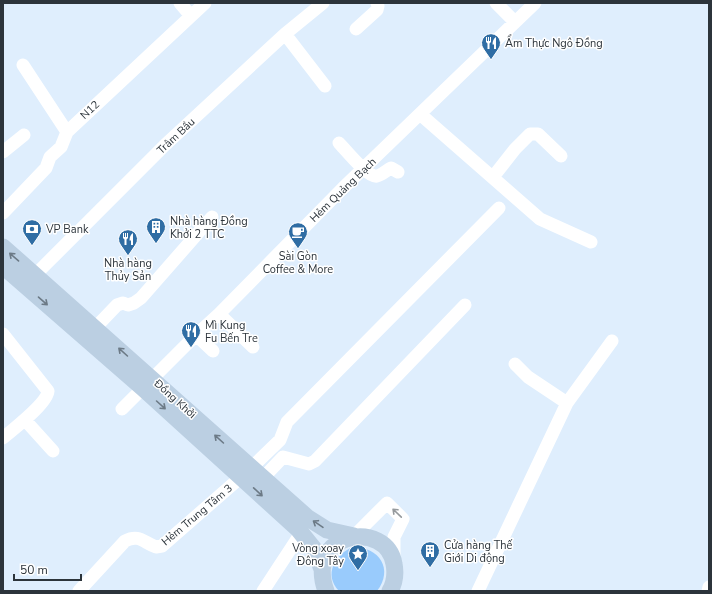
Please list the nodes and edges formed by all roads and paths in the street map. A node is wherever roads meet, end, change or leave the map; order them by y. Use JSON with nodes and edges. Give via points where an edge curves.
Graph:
{"nodes":[{"id":1,"x":180,"y":3,"type":"edge"},
{"id":2,"x":205,"y":3,"type":"edge"},
{"id":3,"x":323,"y":3,"type":"edge"},
{"id":4,"x":377,"y":3,"type":"edge"},
{"id":5,"x":496,"y":3,"type":"edge"},
{"id":6,"x":535,"y":3,"type":"edge"},
{"id":7,"x":191,"y":16,"type":"junction"},
{"id":8,"x":516,"y":22,"type":"junction"},
{"id":9,"x":356,"y":29,"type":"dead end"},
{"id":10,"x":285,"y":34,"type":"junction"},
{"id":11,"x":22,"y":65,"type":"dead end"},
{"id":12,"x":325,"y":86,"type":"dead end"},
{"id":13,"x":420,"y":114,"type":"junction"},
{"id":14,"x":67,"y":132,"type":"junction"},
{"id":15,"x":24,"y":135,"type":"dead end"},
{"id":16,"x":339,"y":143,"type":"dead end"},
{"id":17,"x":3,"y":152,"type":"edge"},
{"id":18,"x":561,"y":156,"type":"dead end"},
{"id":19,"x":364,"y":169,"type":"junction"},
{"id":20,"x":398,"y":172,"type":"dead end"},
{"id":21,"x":493,"y":178,"type":"junction"},
{"id":22,"x":499,"y":208,"type":"dead end"},
{"id":23,"x":3,"y":213,"type":"edge"},
{"id":24,"x":212,"y":217,"type":"dead end"},
{"id":25,"x":591,"y":242,"type":"dead end"},
{"id":26,"x":3,"y":247,"type":"edge"},
{"id":27,"x":3,"y":266,"type":"edge"},
{"id":28,"x":35,"y":275,"type":"junction"},
{"id":29,"x":465,"y":305,"type":"dead end"},
{"id":30,"x":220,"y":314,"type":"junction"},
{"id":31,"x":95,"y":328,"type":"junction"},
{"id":32,"x":3,"y":334,"type":"edge"},
{"id":33,"x":196,"y":335,"type":"junction"},
{"id":34,"x":612,"y":341,"type":"dead end"},
{"id":35,"x":253,"y":347,"type":"dead end"},
{"id":36,"x":213,"y":351,"type":"dead end"},
{"id":37,"x":515,"y":364,"type":"dead end"},
{"id":38,"x":148,"y":384,"type":"junction"},
{"id":39,"x":567,"y":403,"type":"junction"},
{"id":40,"x":122,"y":409,"type":"dead end"},
{"id":41,"x":25,"y":420,"type":"junction"},
{"id":42,"x":3,"y":438,"type":"edge"},
{"id":43,"x":53,"y":451,"type":"dead end"},
{"id":44,"x":252,"y":474,"type":"junction"},
{"id":45,"x":301,"y":533,"type":"junction"},
{"id":46,"x":354,"y":536,"type":"junction"},
{"id":47,"x":395,"y":567,"type":"junction"},
{"id":48,"x":322,"y":569,"type":"junction"},
{"id":49,"x":709,"y":587,"type":"edge"},
{"id":50,"x":79,"y":591,"type":"edge"},
{"id":51,"x":263,"y":591,"type":"edge"},
{"id":52,"x":326,"y":591,"type":"edge"},
{"id":53,"x":390,"y":591,"type":"edge"},
{"id":54,"x":402,"y":591,"type":"edge"},
{"id":55,"x":478,"y":591,"type":"edge"},
{"id":56,"x":708,"y":591,"type":"edge"}],
"edges":[{"from":1,"to":7,"type":"street"},
{"from":2,"to":7,"type":"street","name":"N12"},
{"from":3,"to":10,"type":"street","name":"Trâm Bầu"},
{"from":4,"to":9,"type":"street","via":[[377,10]]},
{"from":5,"to":8,"type":"street"},
{"from":6,"to":8,"type":"street","name":"Hẻm Quảng Bạch"},
{"from":7,"to":14,"type":"street","name":"N12"},
{"from":8,"to":13,"type":"street","name":"Hẻm Quảng Bạch"},
{"from":10,"to":12,"type":"street"},
{"from":10,"to":28,"type":"street","name":"Trâm Bầu","via":[[165,145]]},
{"from":11,"to":14,"type":"street"},
{"from":13,"to":19,"type":"street","name":"Hẻm Quảng Bạch"},
{"from":13,"to":21,"type":"street"},
{"from":14,"to":23,"type":"street","name":"N12","via":[[60,147],[50,157],[46,168]]},
{"from":15,"to":17,"type":"street"},
{"from":16,"to":19,"type":"street"},
{"from":18,"to":21,"type":"street","via":[[538,134],[530,134]]},
{"from":19,"to":20,"type":"street","via":[[377,177],[391,168]]},
{"from":19,"to":30,"type":"street","name":"Hẻm Quảng Bạch"},
{"from":21,"to":25,"type":"street","via":[[540,219]]},
{"from":22,"to":44,"type":"street","via":[[287,422],[280,440]]},
{"from":24,"to":31,"type":"street","via":[[141,298],[128,305],[117,305]]},
{"from":28,"to":26,"type":"main road","name":"Đồng Khởi","one_way":true},
{"from":27,"to":38,"type":"main road","name":"Đồng Khởi","one_way":true},
{"from":28,"to":31,"type":"main road","name":"Đồng Khởi"},
{"from":29,"to":44,"type":"street","via":[[315,461],[310,464],[282,457]]},
{"from":30,"to":33,"type":"street","name":"Hẻm Quảng Bạch"},
{"from":30,"to":35,"type":"street"},
{"from":38,"to":31,"type":"main road","name":"Đồng Khởi","one_way":true},
{"from":32,"to":41,"type":"street","via":[[48,391],[45,400]]},
{"from":33,"to":36,"type":"street"},
{"from":33,"to":38,"type":"street","name":"Hẻm Quảng Bạch"},
{"from":34,"to":39,"type":"street"},
{"from":37,"to":39,"type":"street","via":[[528,377]]},
{"from":38,"to":40,"type":"street","name":"Hẻm Quảng Bạch"},
{"from":38,"to":44,"type":"main road","name":"Đồng Khởi"},
{"from":39,"to":55,"type":"street"},
{"from":41,"to":42,"type":"street"},
{"from":41,"to":43,"type":"street"},
{"from":44,"to":45,"type":"main road","name":"Đồng Khởi","one_way":true},
{"from":46,"to":44,"type":"main road","name":"Đồng Khởi","one_way":true,"via":[[327,530]]},
{"from":44,"to":50,"type":"street","name":"Hẻm Trung Tâm 3","via":[[162,546],[156,547],[136,538],[125,541]]},
{"from":45,"to":48,"type":"main road","name":"Đồng Khởi","via":[[314,549]]},
{"from":45,"to":51,"type":"street"},
{"from":46,"to":47,"type":"main road","via":[[378,541],[388,550]]},
{"from":47,"to":46,"type":"street","one_way":true,"via":[[394,537],[403,519],[387,503]]},
{"from":46,"to":48,"type":"main road","via":[[342,540],[332,548],[325,557]]},
{"from":47,"to":53,"type":"main road"},
{"from":47,"to":54,"type":"main road"},
{"from":48,"to":52,"type":"main road"},
{"from":49,"to":56,"type":"street"}]}
